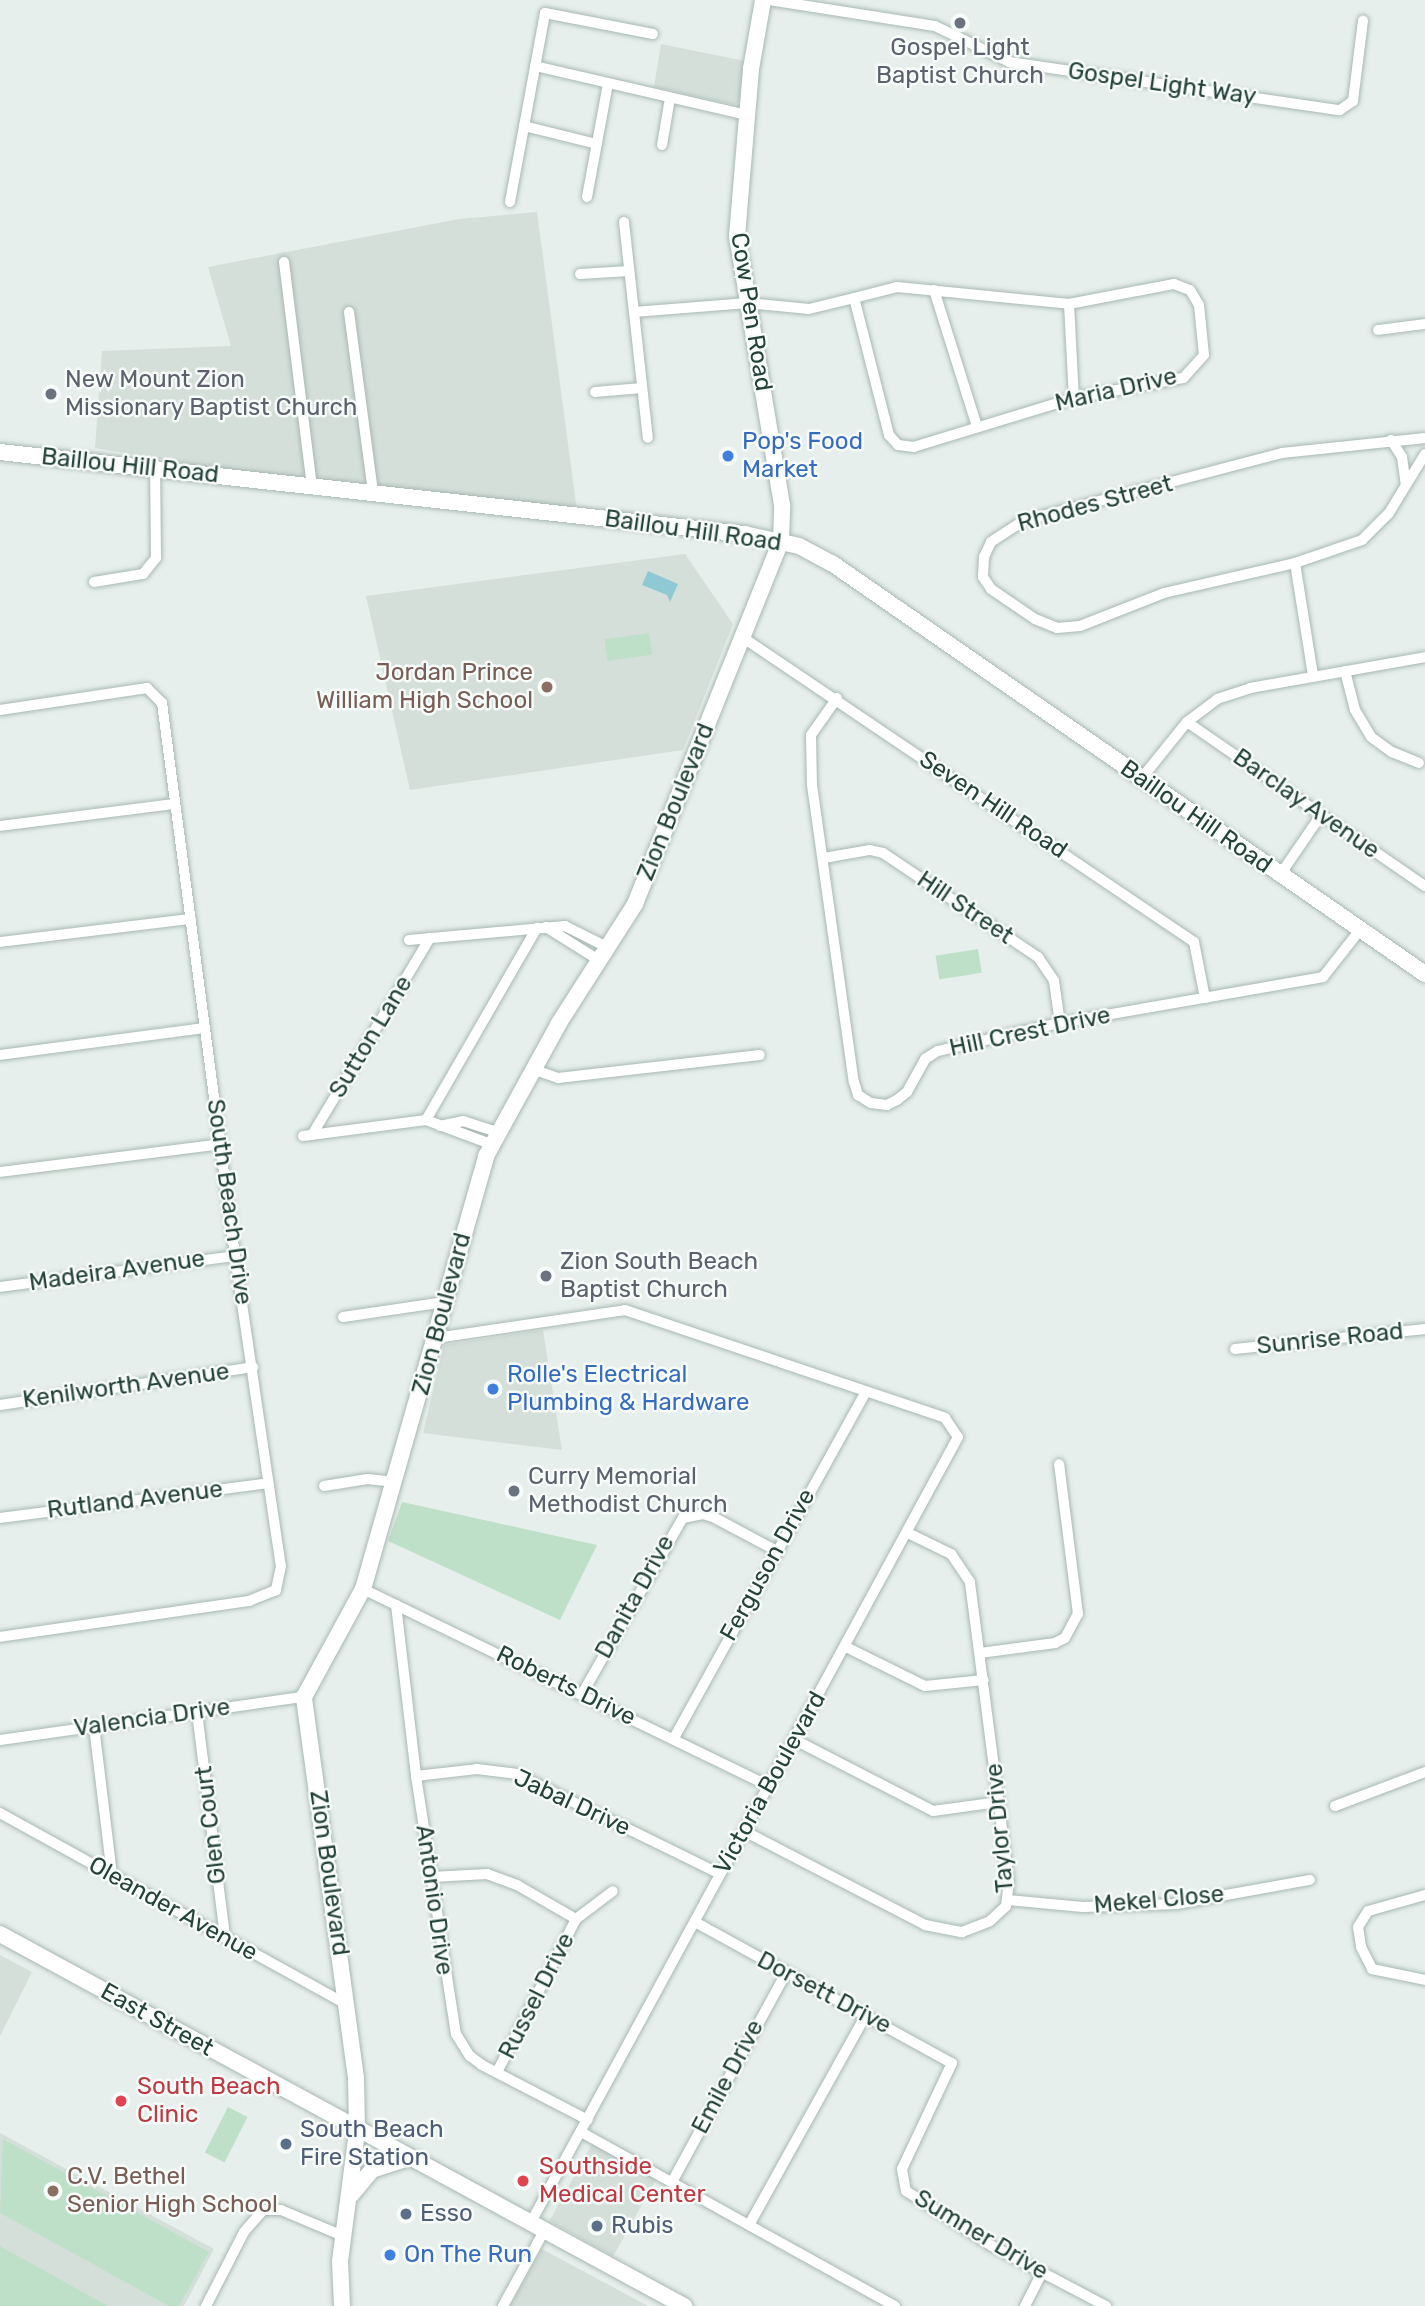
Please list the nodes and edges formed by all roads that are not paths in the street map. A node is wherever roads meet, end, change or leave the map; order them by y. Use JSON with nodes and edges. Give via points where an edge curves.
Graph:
{"nodes":[{"id":1,"x":763,"y":0,"type":"edge"},
{"id":2,"x":769,"y":0,"type":"edge"},
{"id":3,"x":1363,"y":20,"type":"dead end"},
{"id":4,"x":653,"y":34,"type":"dead end"},
{"id":5,"x":535,"y":66,"type":"junction"},
{"id":6,"x":608,"y":84,"type":"junction"},
{"id":7,"x":670,"y":98,"type":"junction"},
{"id":8,"x":747,"y":115,"type":"junction"},
{"id":9,"x":524,"y":126,"type":"junction"},
{"id":10,"x":597,"y":144,"type":"junction"},
{"id":11,"x":662,"y":145,"type":"dead end"},
{"id":12,"x":587,"y":197,"type":"dead end"},
{"id":13,"x":510,"y":202,"type":"dead end"},
{"id":14,"x":624,"y":222,"type":"dead end"},
{"id":15,"x":284,"y":262,"type":"dead end"},
{"id":16,"x":629,"y":271,"type":"junction"},
{"id":17,"x":580,"y":274,"type":"dead end"},
{"id":18,"x":934,"y":290,"type":"junction"},
{"id":19,"x":854,"y":298,"type":"junction"},
{"id":20,"x":748,"y":303,"type":"junction"},
{"id":21,"x":1069,"y":304,"type":"junction"},
{"id":22,"x":349,"y":312,"type":"dead end"},
{"id":23,"x":634,"y":312,"type":"junction"},
{"id":24,"x":1425,"y":324,"type":"edge"},
{"id":25,"x":1378,"y":330,"type":"dead end"},
{"id":26,"x":642,"y":388,"type":"junction"},
{"id":27,"x":596,"y":392,"type":"dead end"},
{"id":28,"x":1074,"y":398,"type":"junction"},
{"id":29,"x":977,"y":426,"type":"junction"},
{"id":30,"x":648,"y":438,"type":"dead end"},
{"id":31,"x":1425,"y":438,"type":"edge"},
{"id":32,"x":1391,"y":440,"type":"junction"},
{"id":33,"x":0,"y":452,"type":"edge"},
{"id":34,"x":1425,"y":453,"type":"edge"},
{"id":35,"x":155,"y":469,"type":"junction"},
{"id":36,"x":1406,"y":484,"type":"junction"},
{"id":37,"x":312,"y":486,"type":"junction"},
{"id":38,"x":373,"y":493,"type":"junction"},
{"id":39,"x":781,"y":541,"type":"junction"},
{"id":40,"x":1295,"y":564,"type":"junction"},
{"id":41,"x":94,"y":582,"type":"dead end"},
{"id":42,"x":742,"y":637,"type":"junction"},
{"id":43,"x":1425,"y":657,"type":"edge"},
{"id":44,"x":1345,"y":671,"type":"junction"},
{"id":45,"x":1313,"y":676,"type":"junction"},
{"id":46,"x":837,"y":698,"type":"junction"},
{"id":47,"x":0,"y":710,"type":"edge"},
{"id":48,"x":1187,"y":722,"type":"junction"},
{"id":49,"x":1419,"y":762,"type":"dead end"},
{"id":50,"x":1141,"y":779,"type":"junction"},
{"id":51,"x":173,"y":804,"type":"junction"},
{"id":52,"x":1321,"y":814,"type":"junction"},
{"id":53,"x":0,"y":826,"type":"edge"},
{"id":54,"x":824,"y":858,"type":"junction"},
{"id":55,"x":1280,"y":875,"type":"junction"},
{"id":56,"x":1425,"y":886,"type":"edge"},
{"id":57,"x":191,"y":919,"type":"junction"},
{"id":58,"x":541,"y":928,"type":"junction"},
{"id":59,"x":1360,"y":930,"type":"junction"},
{"id":60,"x":430,"y":938,"type":"junction"},
{"id":61,"x":410,"y":940,"type":"dead end"},
{"id":62,"x":0,"y":942,"type":"edge"},
{"id":63,"x":604,"y":955,"type":"junction"},
{"id":64,"x":1425,"y":974,"type":"edge"},
{"id":65,"x":1205,"y":998,"type":"junction"},
{"id":66,"x":1060,"y":1023,"type":"junction"},
{"id":67,"x":205,"y":1028,"type":"junction"},
{"id":68,"x":0,"y":1055,"type":"edge"},
{"id":69,"x":760,"y":1055,"type":"dead end"},
{"id":70,"x":532,"y":1069,"type":"junction"},
{"id":71,"x":426,"y":1120,"type":"junction"},
{"id":72,"x":494,"y":1138,"type":"junction"},
{"id":73,"x":221,"y":1144,"type":"junction"},
{"id":74,"x":0,"y":1172,"type":"edge"},
{"id":75,"x":235,"y":1256,"type":"junction"},
{"id":76,"x":0,"y":1287,"type":"edge"},
{"id":77,"x":445,"y":1302,"type":"junction"},
{"id":78,"x":343,"y":1317,"type":"dead end"},
{"id":79,"x":1425,"y":1329,"type":"edge"},
{"id":80,"x":436,"y":1338,"type":"junction"},
{"id":81,"x":1234,"y":1349,"type":"dead end"},
{"id":82,"x":253,"y":1367,"type":"junction"},
{"id":83,"x":865,"y":1394,"type":"junction"},
{"id":84,"x":0,"y":1405,"type":"edge"},
{"id":85,"x":1059,"y":1464,"type":"dead end"},
{"id":86,"x":396,"y":1482,"type":"junction"},
{"id":87,"x":269,"y":1483,"type":"junction"},
{"id":88,"x":324,"y":1486,"type":"dead end"},
{"id":89,"x":0,"y":1518,"type":"edge"},
{"id":90,"x":908,"y":1533,"type":"junction"},
{"id":91,"x":775,"y":1550,"type":"junction"},
{"id":92,"x":363,"y":1589,"type":"junction"},
{"id":93,"x":396,"y":1605,"type":"junction"},
{"id":94,"x":0,"y":1637,"type":"edge"},
{"id":95,"x":846,"y":1647,"type":"junction"},
{"id":96,"x":980,"y":1653,"type":"junction"},
{"id":97,"x":984,"y":1680,"type":"junction"},
{"id":98,"x":582,"y":1694,"type":"junction"},
{"id":99,"x":304,"y":1697,"type":"junction"},
{"id":100,"x":197,"y":1712,"type":"junction"},
{"id":101,"x":94,"y":1726,"type":"junction"},
{"id":102,"x":674,"y":1738,"type":"junction"},
{"id":103,"x":0,"y":1740,"type":"edge"},
{"id":104,"x":795,"y":1740,"type":"junction"},
{"id":105,"x":1425,"y":1772,"type":"edge"},
{"id":106,"x":416,"y":1776,"type":"junction"},
{"id":107,"x":768,"y":1786,"type":"junction"},
{"id":108,"x":999,"y":1802,"type":"junction"},
{"id":109,"x":1335,"y":1807,"type":"dead end"},
{"id":110,"x":0,"y":1813,"type":"edge"},
{"id":111,"x":744,"y":1831,"type":"junction"},
{"id":112,"x":720,"y":1874,"type":"junction"},
{"id":113,"x":112,"y":1875,"type":"junction"},
{"id":114,"x":432,"y":1877,"type":"junction"},
{"id":115,"x":1310,"y":1880,"type":"dead end"},
{"id":116,"x":613,"y":1891,"type":"dead end"},
{"id":117,"x":1425,"y":1895,"type":"edge"},
{"id":118,"x":1008,"y":1900,"type":"junction"},
{"id":119,"x":576,"y":1919,"type":"junction"},
{"id":120,"x":695,"y":1922,"type":"junction"},
{"id":121,"x":0,"y":1934,"type":"edge"},
{"id":122,"x":225,"y":1938,"type":"junction"},
{"id":123,"x":786,"y":1973,"type":"junction"},
{"id":124,"x":1425,"y":1980,"type":"edge"},
{"id":125,"x":346,"y":2004,"type":"junction"},
{"id":126,"x":866,"y":2015,"type":"junction"},
{"id":127,"x":953,"y":2063,"type":"joint"},
{"id":128,"x":498,"y":2072,"type":"junction"},
{"id":129,"x":588,"y":2120,"type":"junction"},
{"id":130,"x":357,"y":2132,"type":"junction"},
{"id":131,"x":581,"y":2132,"type":"junction"},
{"id":132,"x":408,"y":2158,"type":"junction"},
{"id":133,"x":672,"y":2182,"type":"junction"},
{"id":134,"x":349,"y":2197,"type":"junction"},
{"id":135,"x":749,"y":2225,"type":"junction"},
{"id":136,"x":537,"y":2227,"type":"junction"},
{"id":137,"x":343,"y":2236,"type":"junction"},
{"id":138,"x":1042,"y":2272,"type":"junction"},
{"id":139,"x":206,"y":2306,"type":"edge"},
{"id":140,"x":342,"y":2306,"type":"edge"},
{"id":141,"x":503,"y":2306,"type":"edge"},
{"id":142,"x":684,"y":2306,"type":"edge"},
{"id":143,"x":895,"y":2306,"type":"edge"},
{"id":144,"x":1025,"y":2306,"type":"edge"},
{"id":145,"x":1106,"y":2306,"type":"edge"}],
"edges":[{"from":1,"to":8,"type":"main road","name":"Cow Pen Road"},
{"from":2,"to":3,"type":"street","name":"Gospel Light Way","via":[[927,24],[1009,62],[1340,110],[1353,102]]},
{"from":4,"to":5,"type":"street","via":[[545,13]]},
{"from":5,"to":6,"type":"street"},
{"from":5,"to":9,"type":"street"},
{"from":6,"to":7,"type":"street"},
{"from":6,"to":10,"type":"street"},
{"from":7,"to":8,"type":"street"},
{"from":7,"to":11,"type":"street"},
{"from":8,"to":20,"type":"main road","name":"Cow Pen Road","via":[[737,236]]},
{"from":9,"to":10,"type":"street"},
{"from":9,"to":13,"type":"street"},
{"from":10,"to":12,"type":"street"},
{"from":14,"to":16,"type":"street"},
{"from":15,"to":37,"type":"street"},
{"from":16,"to":17,"type":"street"},
{"from":16,"to":23,"type":"street"},
{"from":18,"to":19,"type":"street","name":"Maria Drive","via":[[897,287]]},
{"from":18,"to":21,"type":"street","name":"Maria Drive"},
{"from":18,"to":29,"type":"street"},
{"from":19,"to":20,"type":"street","name":"Maria Drive","via":[[809,309]]},
{"from":19,"to":29,"type":"street","name":"Maria Drive","via":[[889,435],[898,445],[914,447]]},
{"from":20,"to":23,"type":"street","name":"Maria Drive"},
{"from":20,"to":39,"type":"main road","name":"Cow Pen Road","via":[[782,505]]},
{"from":21,"to":28,"type":"street"},
{"from":21,"to":28,"type":"street","name":"Maria Drive","via":[[1174,284],[1190,290],[1199,305],[1204,355],[1183,378]]},
{"from":22,"to":38,"type":"street"},
{"from":23,"to":26,"type":"street"},
{"from":24,"to":25,"type":"street"},
{"from":26,"to":27,"type":"street"},
{"from":26,"to":30,"type":"street"},
{"from":28,"to":29,"type":"street","name":"Maria Drive"},
{"from":31,"to":32,"type":"street","name":"Rhodes Street"},
{"from":32,"to":36,"type":"street","via":[[1402,457]]},
{"from":32,"to":40,"type":"street","name":"Rhodes Street","via":[[1282,453],[1023,521],[991,542],[982,570],[986,583],[1001,597],[1042,622],[1063,628],[1217,578]]},
{"from":33,"to":35,"type":"main road","name":"Baillou Hill Road"},
{"from":34,"to":36,"type":"street","name":"Rhodes Street"},
{"from":35,"to":37,"type":"main road","name":"Baillou Hill Road"},
{"from":35,"to":41,"type":"street","via":[[156,558],[143,573]]},
{"from":36,"to":40,"type":"street","name":"Rhodes Street","via":[[1390,513],[1362,540]]},
{"from":37,"to":38,"type":"main road","name":"Baillou Hill Road"},
{"from":38,"to":39,"type":"main road","name":"Baillou Hill Road"},
{"from":39,"to":42,"type":"main road","name":"Zion Boulevard"},
{"from":39,"to":50,"type":"main road","name":"Baillou Hill Road","via":[[825,559]]},
{"from":40,"to":45,"type":"street"},
{"from":42,"to":46,"type":"street","name":"Seven Hill Road"},
{"from":42,"to":63,"type":"main road","name":"Zion Boulevard","via":[[647,876]]},
{"from":43,"to":44,"type":"street"},
{"from":44,"to":45,"type":"street"},
{"from":44,"to":49,"type":"street","via":[[1355,710],[1371,737],[1392,752]]},
{"from":45,"to":48,"type":"street","via":[[1237,691],[1205,706]]},
{"from":46,"to":54,"type":"street","name":"Hill Crest Drive","via":[[811,735],[809,748]]},
{"from":46,"to":65,"type":"street","name":"Seven Hill Road","via":[[1194,942]]},
{"from":47,"to":51,"type":"street","name":"South Beach Drive","via":[[147,688],[162,704]]},
{"from":48,"to":50,"type":"street"},
{"from":48,"to":52,"type":"street","name":"Barclay Avenue"},
{"from":50,"to":55,"type":"main road","name":"Baillou Hill Road"},
{"from":51,"to":53,"type":"street"},
{"from":51,"to":57,"type":"street","name":"South Beach Drive"},
{"from":52,"to":55,"type":"street"},
{"from":52,"to":56,"type":"street","name":"Barclay Avenue"},
{"from":54,"to":66,"type":"street","name":"Hill Street","via":[[870,850],[883,853],[1038,957],[1054,981]]},
{"from":54,"to":66,"type":"street","name":"Hill Crest Drive","via":[[858,1096],[887,1105],[907,1092],[925,1059],[937,1051]]},
{"from":55,"to":59,"type":"main road","name":"Baillou Hill Road"},
{"from":57,"to":62,"type":"street"},
{"from":57,"to":67,"type":"street","name":"South Beach Drive"},
{"from":58,"to":60,"type":"street","name":"Sutton Lane"},
{"from":58,"to":63,"type":"street"},
{"from":58,"to":71,"type":"street"},
{"from":59,"to":64,"type":"main road","name":"Baillou Hill Road"},
{"from":59,"to":65,"type":"street","name":"Hill Crest Drive","via":[[1323,977]]},
{"from":60,"to":61,"type":"street","name":"Sutton Lane"},
{"from":60,"to":71,"type":"street","name":"Sutton Lane","via":[[308,1136]]},
{"from":63,"to":70,"type":"main road","name":"Zion Boulevard"},
{"from":65,"to":66,"type":"street","name":"Hill Crest Drive"},
{"from":67,"to":68,"type":"street"},
{"from":67,"to":73,"type":"street","name":"South Beach Drive"},
{"from":69,"to":70,"type":"street","via":[[558,1078]]},
{"from":70,"to":72,"type":"main road","name":"Zion Boulevard"},
{"from":71,"to":72,"type":"street"},
{"from":72,"to":77,"type":"main road","name":"Zion Boulevard"},
{"from":73,"to":74,"type":"street"},
{"from":73,"to":75,"type":"street","name":"South Beach Drive"},
{"from":75,"to":76,"type":"street","name":"Madeira Avenue"},
{"from":75,"to":82,"type":"street","name":"South Beach Drive"},
{"from":77,"to":78,"type":"street"},
{"from":77,"to":80,"type":"main road","name":"Zion Boulevard"},
{"from":79,"to":81,"type":"street","name":"Sunrise Road"},
{"from":80,"to":83,"type":"street","via":[[625,1310]]},
{"from":80,"to":86,"type":"main road","name":"Zion Boulevard"},
{"from":82,"to":84,"type":"street","name":"Kenilworth Avenue"},
{"from":82,"to":87,"type":"street","name":"South Beach Drive"},
{"from":83,"to":90,"type":"street","name":"Victoria Boulevard","via":[[945,1418],[958,1437]]},
{"from":83,"to":91,"type":"street","name":"Ferguson Drive"},
{"from":85,"to":96,"type":"street","via":[[1078,1614],[1065,1638],[1055,1643]]},
{"from":86,"to":88,"type":"street","via":[[367,1479]]},
{"from":86,"to":92,"type":"main road","name":"Zion Boulevard"},
{"from":87,"to":89,"type":"street","name":"Rutland Avenue"},
{"from":87,"to":94,"type":"street","name":"South Beach Drive","via":[[281,1581],[267,1596]]},
{"from":90,"to":95,"type":"street","name":"Victoria Boulevard"},
{"from":90,"to":96,"type":"street","name":"Taylor Drive","via":[[951,1554],[966,1572]]},
{"from":91,"to":98,"type":"street","name":"Danita Drive","via":[[713,1517],[683,1518]]},
{"from":91,"to":102,"type":"street","name":"Ferguson Drive"},
{"from":92,"to":93,"type":"street","name":"Roberts Drive"},
{"from":92,"to":99,"type":"main road","name":"Zion Boulevard"},
{"from":93,"to":98,"type":"street","name":"Roberts Drive"},
{"from":93,"to":106,"type":"street","name":"Antonio Drive"},
{"from":95,"to":97,"type":"street","via":[[925,1686]]},
{"from":95,"to":104,"type":"street","name":"Victoria Boulevard"},
{"from":96,"to":97,"type":"street","name":"Taylor Drive"},
{"from":97,"to":108,"type":"street","name":"Taylor Drive"},
{"from":98,"to":102,"type":"street","name":"Roberts Drive"},
{"from":99,"to":100,"type":"street","name":"Valencia Drive"},
{"from":99,"to":125,"type":"main road","name":"Zion Boulevard"},
{"from":100,"to":101,"type":"street","name":"Valencia Drive"},
{"from":100,"to":122,"type":"street","name":"Glen Court"},
{"from":101,"to":103,"type":"street","name":"Valencia Drive"},
{"from":101,"to":113,"type":"street"},
{"from":102,"to":107,"type":"street","name":"Roberts Drive"},
{"from":104,"to":107,"type":"street","name":"Victoria Boulevard"},
{"from":104,"to":108,"type":"street","via":[[933,1811]]},
{"from":105,"to":109,"type":"street"},
{"from":106,"to":112,"type":"street","name":"Jabal Drive","via":[[477,1769],[516,1774]]},
{"from":106,"to":114,"type":"street","name":"Antonio Drive"},
{"from":107,"to":111,"type":"street","name":"Victoria Boulevard"},
{"from":108,"to":118,"type":"street","name":"Taylor Drive"},
{"from":110,"to":113,"type":"street","name":"Oleander Avenue"},
{"from":111,"to":112,"type":"street","name":"Victoria Boulevard"},
{"from":111,"to":118,"type":"street","name":"Taylor Drive","via":[[925,1924],[948,1931],[962,1932],[990,1921]]},
{"from":112,"to":120,"type":"street","name":"Victoria Boulevard"},
{"from":113,"to":122,"type":"street","name":"Oleander Avenue"},
{"from":114,"to":119,"type":"street","name":"Russel Drive","via":[[487,1874]]},
{"from":114,"to":128,"type":"street","name":"Antonio Drive","via":[[456,2034],[470,2056]]},
{"from":115,"to":118,"type":"street","name":"Mekel Close","via":[[1176,1904],[1083,1907]]},
{"from":116,"to":119,"type":"street","name":"Russel Drive"},
{"from":117,"to":124,"type":"street","via":[[1368,1911],[1358,1927],[1372,1969]]},
{"from":119,"to":128,"type":"street","name":"Russel Drive"},
{"from":120,"to":123,"type":"street","name":"Dorsett Drive"},
{"from":120,"to":129,"type":"street","name":"Victoria Boulevard"},
{"from":121,"to":130,"type":"main road","name":"East Street"},
{"from":122,"to":125,"type":"street","name":"Oleander Avenue"},
{"from":123,"to":126,"type":"street","name":"Dorsett Drive"},
{"from":123,"to":133,"type":"street","name":"Emile Drive"},
{"from":125,"to":130,"type":"main road","name":"Zion Boulevard"},
{"from":126,"to":127,"type":"street","name":"Dorsett Drive"},
{"from":126,"to":135,"type":"street"},
{"from":127,"to":138,"type":"street","name":"Sumner Drive","via":[[906,2158],[901,2182],[913,2197]]},
{"from":128,"to":129,"type":"street","name":"Antonio Drive"},
{"from":129,"to":131,"type":"street","name":"Victoria Boulevard"},
{"from":130,"to":132,"type":"main road","name":"East Street"},
{"from":130,"to":134,"type":"main road","name":"Zion Boulevard"},
{"from":131,"to":133,"type":"street"},
{"from":131,"to":136,"type":"street","name":"Victoria Boulevard"},
{"from":132,"to":134,"type":"main road","via":[[372,2170]]},
{"from":132,"to":136,"type":"main road","name":"East Street"},
{"from":133,"to":135,"type":"street"},
{"from":134,"to":137,"type":"main road","name":"Zion Boulevard"},
{"from":135,"to":143,"type":"street"},
{"from":136,"to":141,"type":"street","name":"Victoria Boulevard"},
{"from":136,"to":142,"type":"main road","name":"East Street"},
{"from":137,"to":139,"type":"street","via":[[281,2210],[263,2210],[248,2226]]},
{"from":137,"to":140,"type":"main road","name":"Zion Boulevard"},
{"from":138,"to":144,"type":"street"},
{"from":138,"to":145,"type":"street","name":"Sumner Drive"}]}
